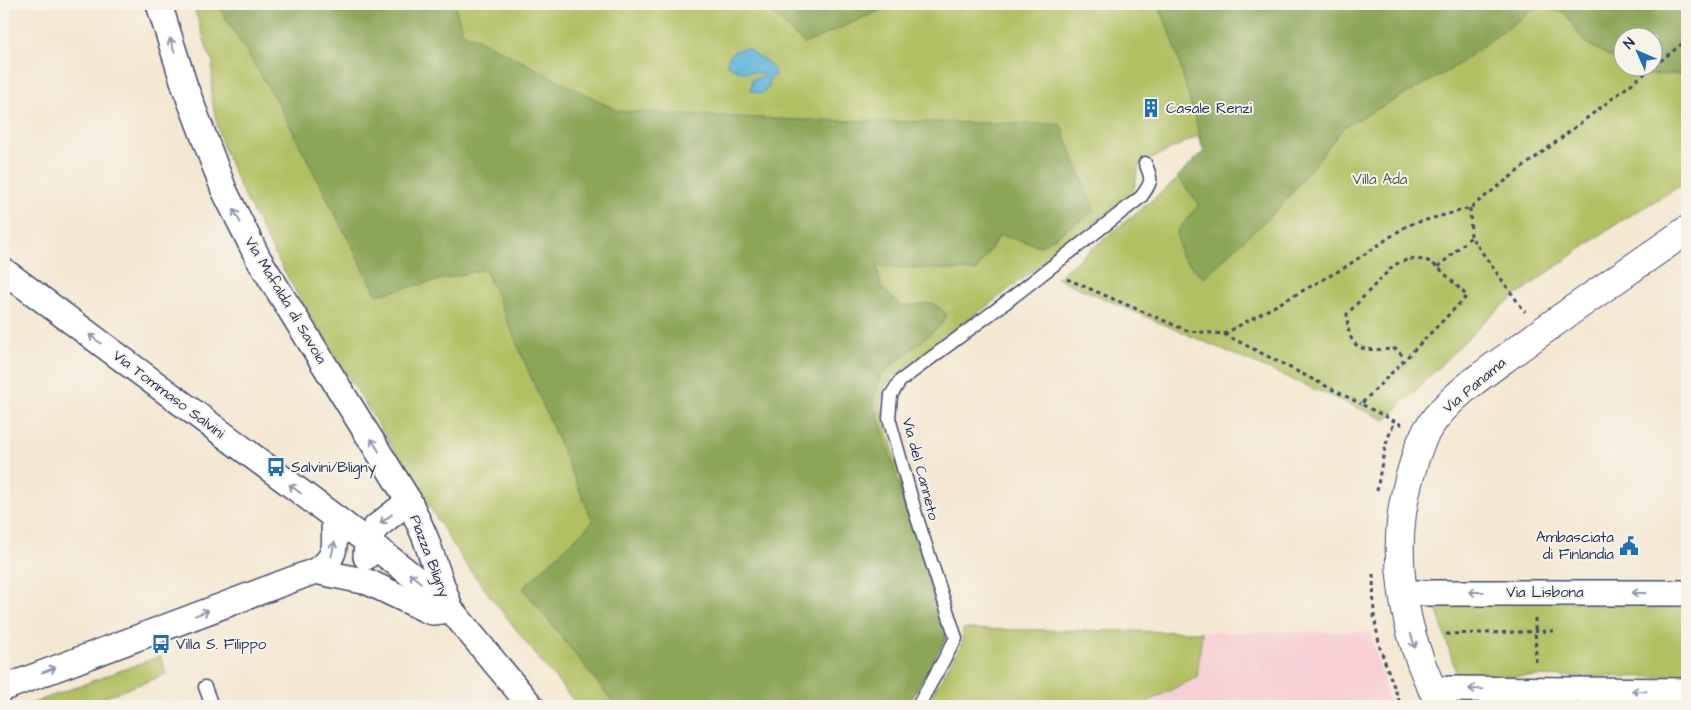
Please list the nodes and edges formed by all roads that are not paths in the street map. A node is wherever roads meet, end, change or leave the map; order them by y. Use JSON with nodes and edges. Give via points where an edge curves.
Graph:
{"nodes":[{"id":1,"x":159,"y":4,"type":"edge"},
{"id":2,"x":1146,"y":163,"type":"dead end"},
{"id":3,"x":1687,"y":230,"type":"edge"},
{"id":4,"x":4,"y":271,"type":"edge"},
{"id":5,"x":409,"y":501,"type":"junction"},
{"id":6,"x":334,"y":518,"type":"junction"},
{"id":7,"x":367,"y":542,"type":"junction"},
{"id":8,"x":315,"y":571,"type":"junction"},
{"id":9,"x":368,"y":582,"type":"junction"},
{"id":10,"x":1403,"y":593,"type":"junction"},
{"id":11,"x":1687,"y":593,"type":"edge"},
{"id":12,"x":451,"y":610,"type":"junction"},
{"id":13,"x":205,"y":687,"type":"dead end"},
{"id":14,"x":4,"y":688,"type":"edge"},
{"id":15,"x":1687,"y":691,"type":"edge"},
{"id":16,"x":1437,"y":698,"type":"edge"},
{"id":17,"x":212,"y":706,"type":"edge"},
{"id":18,"x":531,"y":706,"type":"edge"},
{"id":19,"x":918,"y":706,"type":"edge"}],
"edges":[{"from":5,"to":1,"type":"street","name":"Via Mafalda di Savoia","one_way":true,"via":[[258,258],[224,190],[185,87]]},
{"from":2,"to":19,"type":"lane","name":"Via del Canneto","via":[[1151,184],[1141,196],[900,381],[891,395],[889,418],[956,638]]},
{"from":3,"to":10,"type":"street","name":"Via Panama","via":[[1540,332],[1465,389],[1436,418],[1424,436],[1404,493],[1400,550]]},
{"from":6,"to":4,"type":"street","name":"Via Tommaso Salvini","one_way":true},
{"from":5,"to":7,"type":"street","name":"Piazza Bligny","one_way":true,"via":[[379,524]]},
{"from":5,"to":12,"type":"street","name":"Piazza Bligny"},
{"from":6,"to":7,"type":"street","name":"Piazza Bligny"},
{"from":8,"to":6,"type":"street","one_way":true,"via":[[328,562],[333,553]]},
{"from":7,"to":9,"type":"street"},
{"from":12,"to":7,"type":"street","name":"Piazza Bligny","one_way":true},
{"from":8,"to":9,"type":"street","name":"Piazza Bligny"},
{"from":14,"to":8,"type":"street","one_way":true},
{"from":9,"to":12,"type":"street","name":"Piazza Bligny","via":[[428,611]]},
{"from":11,"to":10,"type":"street","name":"Via Lisbona","one_way":true},
{"from":10,"to":16,"type":"street","name":"Via Panama","one_way":true,"via":[[1414,643]]},
{"from":12,"to":18,"type":"street"},
{"from":13,"to":17,"type":"lane"},
{"from":15,"to":16,"type":"street","one_way":true,"via":[[1452,689]]}]}
